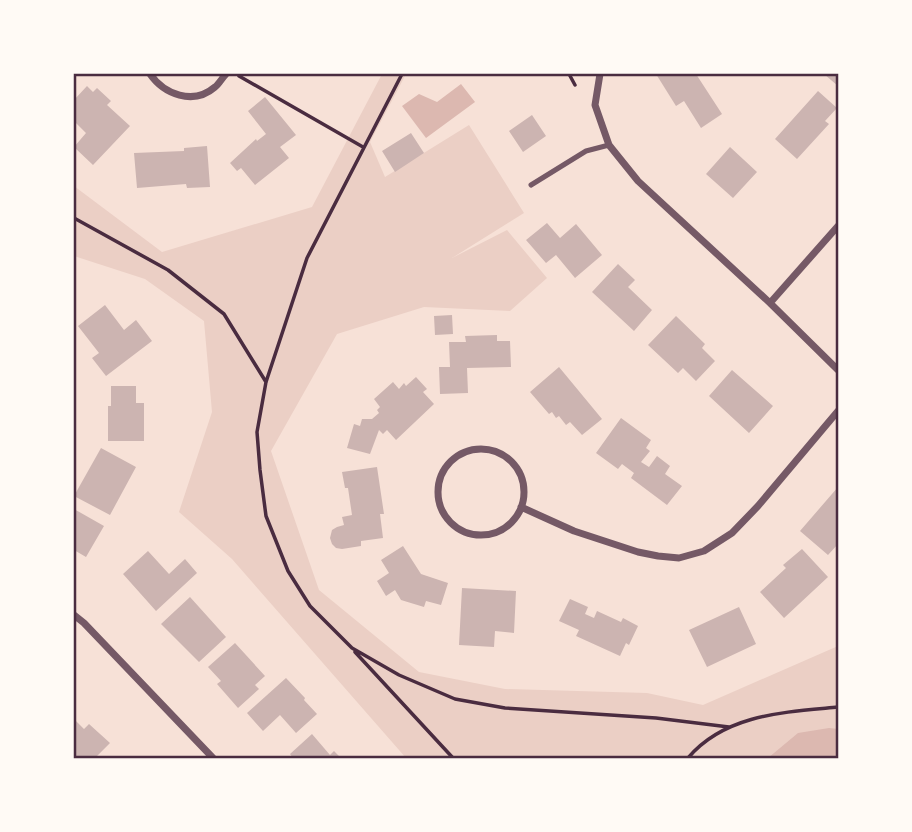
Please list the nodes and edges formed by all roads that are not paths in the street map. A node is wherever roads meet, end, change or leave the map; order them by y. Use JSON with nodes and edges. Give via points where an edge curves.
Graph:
{"nodes":[{"id":1,"x":150,"y":74,"type":"edge"},
{"id":2,"x":226,"y":74,"type":"edge"},
{"id":3,"x":600,"y":74,"type":"edge"},
{"id":4,"x":609,"y":145,"type":"junction"},
{"id":5,"x":531,"y":185,"type":"dead end"},
{"id":6,"x":838,"y":226,"type":"edge"},
{"id":7,"x":770,"y":303,"type":"junction"},
{"id":8,"x":838,"y":370,"type":"edge"},
{"id":9,"x":838,"y":411,"type":"edge"},
{"id":10,"x":521,"y":507,"type":"junction"},
{"id":11,"x":74,"y":615,"type":"edge"},
{"id":12,"x":213,"y":758,"type":"edge"}],
"edges":[{"from":1,"to":2,"type":"street","via":[[169,92],[185,96],[214,88]]},
{"from":3,"to":4,"type":"street","via":[[596,105]]},
{"from":4,"to":5,"type":"lane","via":[[586,151]]},
{"from":4,"to":7,"type":"street","via":[[638,181]]},
{"from":6,"to":7,"type":"street"},
{"from":7,"to":8,"type":"street"},
{"from":9,"to":10,"type":"street","via":[[758,506],[732,533],[704,551],[679,558],[638,552]]},
{"from":10,"to":10,"type":"street","via":[[524,493],[519,472],[497,452],[465,452],[444,469],[438,483],[440,508],[448,521],[477,536],[500,531]]},
{"from":11,"to":12,"type":"street"}]}
